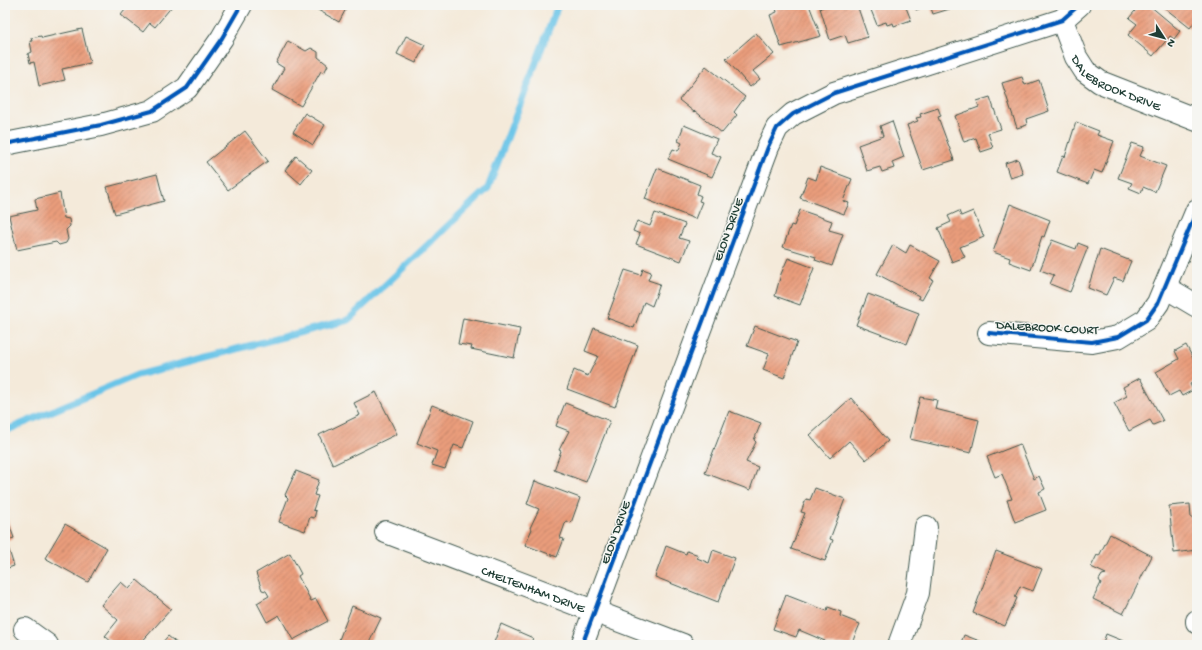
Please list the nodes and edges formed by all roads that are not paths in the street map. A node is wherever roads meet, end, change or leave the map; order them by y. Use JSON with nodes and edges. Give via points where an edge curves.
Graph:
{"nodes":[{"id":1,"x":241,"y":5,"type":"edge"},
{"id":2,"x":1079,"y":5,"type":"edge"},
{"id":3,"x":1062,"y":20,"type":"junction"},
{"id":4,"x":1197,"y":120,"type":"edge"},
{"id":5,"x":5,"y":144,"type":"edge"},
{"id":6,"x":1197,"y":210,"type":"edge"},
{"id":7,"x":1165,"y":287,"type":"junction"},
{"id":8,"x":1197,"y":306,"type":"edge"},
{"id":9,"x":989,"y":333,"type":"dead end"},
{"id":10,"x":926,"y":528,"type":"dead end"},
{"id":11,"x":386,"y":532,"type":"dead end"},
{"id":12,"x":595,"y":611,"type":"junction"},
{"id":13,"x":25,"y":629,"type":"dead end"},
{"id":14,"x":47,"y":645,"type":"edge"},
{"id":15,"x":582,"y":645,"type":"edge"},
{"id":16,"x":683,"y":645,"type":"edge"},
{"id":17,"x":899,"y":645,"type":"edge"}],
"edges":[{"from":1,"to":5,"type":"street","via":[[222,38],[186,88],[152,111],[101,125]]},
{"from":2,"to":3,"type":"street","name":"ELON DRIVE"},
{"from":3,"to":4,"type":"street","name":"DALEBROOK DRIVE","via":[[1076,57],[1085,70],[1100,82]]},
{"from":3,"to":12,"type":"street","name":"ELON DRIVE","via":[[834,93],[793,114],[777,128]]},
{"from":6,"to":7,"type":"street","name":"DALEBROOK COURT"},
{"from":7,"to":8,"type":"street"},
{"from":7,"to":9,"type":"street","name":"DALEBROOK COURT","via":[[1146,320],[1118,337],[1092,342]]},
{"from":10,"to":17,"type":"street","via":[[918,593]]},
{"from":11,"to":12,"type":"street","name":"CHELTENHAM DRIVE"},
{"from":12,"to":15,"type":"street","name":"ELON DRIVE"},
{"from":12,"to":16,"type":"street","name":"CHELTENHAM DRIVE"},
{"from":13,"to":14,"type":"street"}]}
